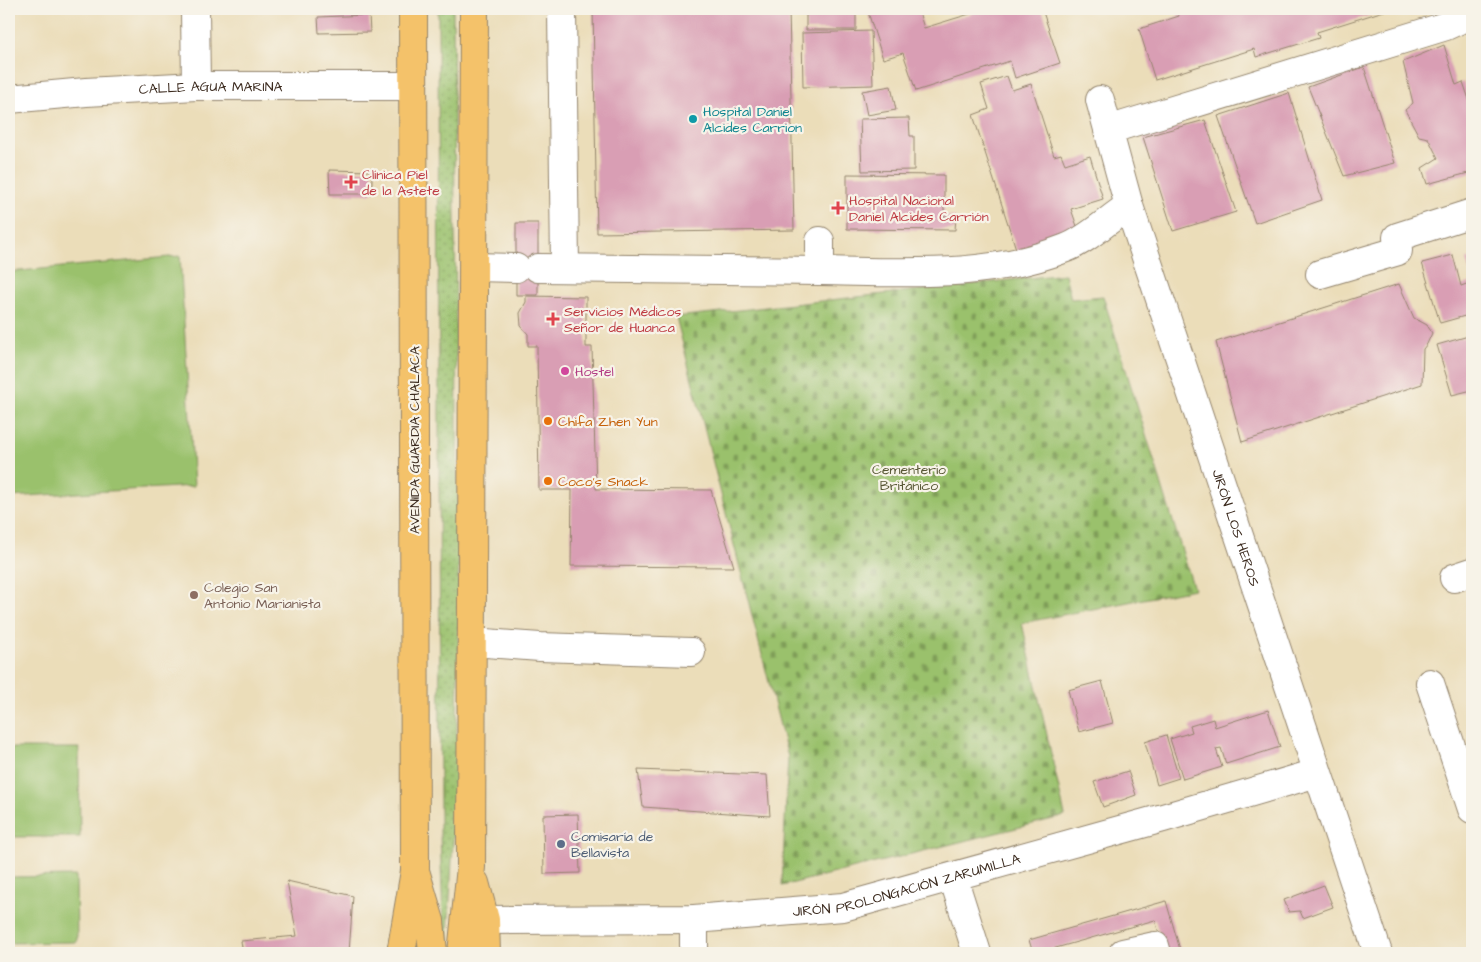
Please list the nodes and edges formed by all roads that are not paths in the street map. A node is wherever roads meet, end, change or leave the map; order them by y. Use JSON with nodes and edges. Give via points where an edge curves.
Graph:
{"nodes":[{"id":1,"x":194,"y":9,"type":"edge"},
{"id":2,"x":412,"y":9,"type":"edge"},
{"id":3,"x":474,"y":9,"type":"edge"},
{"id":4,"x":562,"y":9,"type":"edge"},
{"id":5,"x":1472,"y":14,"type":"edge"},
{"id":6,"x":196,"y":86,"type":"junction"},
{"id":7,"x":413,"y":86,"type":"junction"},
{"id":8,"x":9,"y":99,"type":"edge"},
{"id":9,"x":1100,"y":100,"type":"dead end"},
{"id":10,"x":1108,"y":130,"type":"junction"},
{"id":11,"x":1129,"y":206,"type":"junction"},
{"id":12,"x":1472,"y":213,"type":"edge"},
{"id":13,"x":820,"y":241,"type":"dead end"},
{"id":14,"x":474,"y":267,"type":"junction"},
{"id":15,"x":565,"y":268,"type":"junction"},
{"id":16,"x":820,"y":271,"type":"junction"},
{"id":17,"x":1320,"y":274,"type":"dead end"},
{"id":18,"x":472,"y":642,"type":"junction"},
{"id":19,"x":691,"y":652,"type":"dead end"},
{"id":20,"x":1430,"y":683,"type":"dead end"},
{"id":21,"x":1317,"y":773,"type":"junction"},
{"id":22,"x":1472,"y":809,"type":"edge"},
{"id":23,"x":471,"y":867,"type":"junction"},
{"id":24,"x":415,"y":871,"type":"junction"},
{"id":25,"x":954,"y":877,"type":"junction"},
{"id":26,"x":694,"y":919,"type":"junction"},
{"id":27,"x":485,"y":920,"type":"junction"},
{"id":28,"x":433,"y":948,"type":"edge"},
{"id":29,"x":470,"y":951,"type":"edge"},
{"id":30,"x":401,"y":953,"type":"edge"},
{"id":31,"x":694,"y":953,"type":"edge"},
{"id":32,"x":977,"y":953,"type":"edge"},
{"id":33,"x":1123,"y":953,"type":"edge"},
{"id":34,"x":1157,"y":953,"type":"edge"},
{"id":35,"x":1378,"y":953,"type":"edge"}],
"edges":[{"from":1,"to":6,"type":"street"},
{"from":2,"to":7,"type":"main road","name":"AVENIDA GUARDIA CHALACA"},
{"from":3,"to":14,"type":"main road"},
{"from":4,"to":15,"type":"street"},
{"from":5,"to":10,"type":"street","via":[[1446,26]]},
{"from":6,"to":7,"type":"street","name":"CALLE AGUA MARINA"},
{"from":6,"to":8,"type":"street","name":"CALLE AGUA MARINA"},
{"from":7,"to":24,"type":"main road","name":"AVENIDA GUARDIA CHALACA"},
{"from":9,"to":10,"type":"street","name":"JIRÓN LOS HEROS"},
{"from":10,"to":11,"type":"street","name":"JIRÓN LOS HEROS"},
{"from":11,"to":16,"type":"street","via":[[1068,248],[1036,258],[992,260],[943,272]]},
{"from":11,"to":21,"type":"street","name":"JIRÓN LOS HEROS"},
{"from":12,"to":17,"type":"street","via":[[1397,237],[1398,251]]},
{"from":13,"to":16,"type":"street"},
{"from":14,"to":15,"type":"street"},
{"from":14,"to":18,"type":"main road"},
{"from":15,"to":16,"type":"street"},
{"from":18,"to":19,"type":"street"},
{"from":18,"to":23,"type":"main road"},
{"from":20,"to":22,"type":"street"},
{"from":21,"to":25,"type":"street","name":"JIRÓN PROLONGACIÓN ZARUMILLA"},
{"from":21,"to":35,"type":"street","name":"JIRÓN LOS HEROS"},
{"from":23,"to":27,"type":"main road"},
{"from":23,"to":29,"type":"main road"},
{"from":24,"to":28,"type":"main road","name":"AVENIDA GUARDIA CHALACA","via":[[430,921]]},
{"from":24,"to":30,"type":"main road","name":"AVENIDA GUARDIA CHALACA"},
{"from":25,"to":26,"type":"street","name":"JIRÓN PROLONGACIÓN ZARUMILLA","via":[[843,907]]},
{"from":25,"to":32,"type":"street"},
{"from":26,"to":27,"type":"street","name":"JIRÓN PROLONGACIÓN ZARUMILLA"},
{"from":26,"to":31,"type":"street"},
{"from":27,"to":29,"type":"main road"},
{"from":33,"to":34,"type":"street","via":[[1155,946]]}]}
